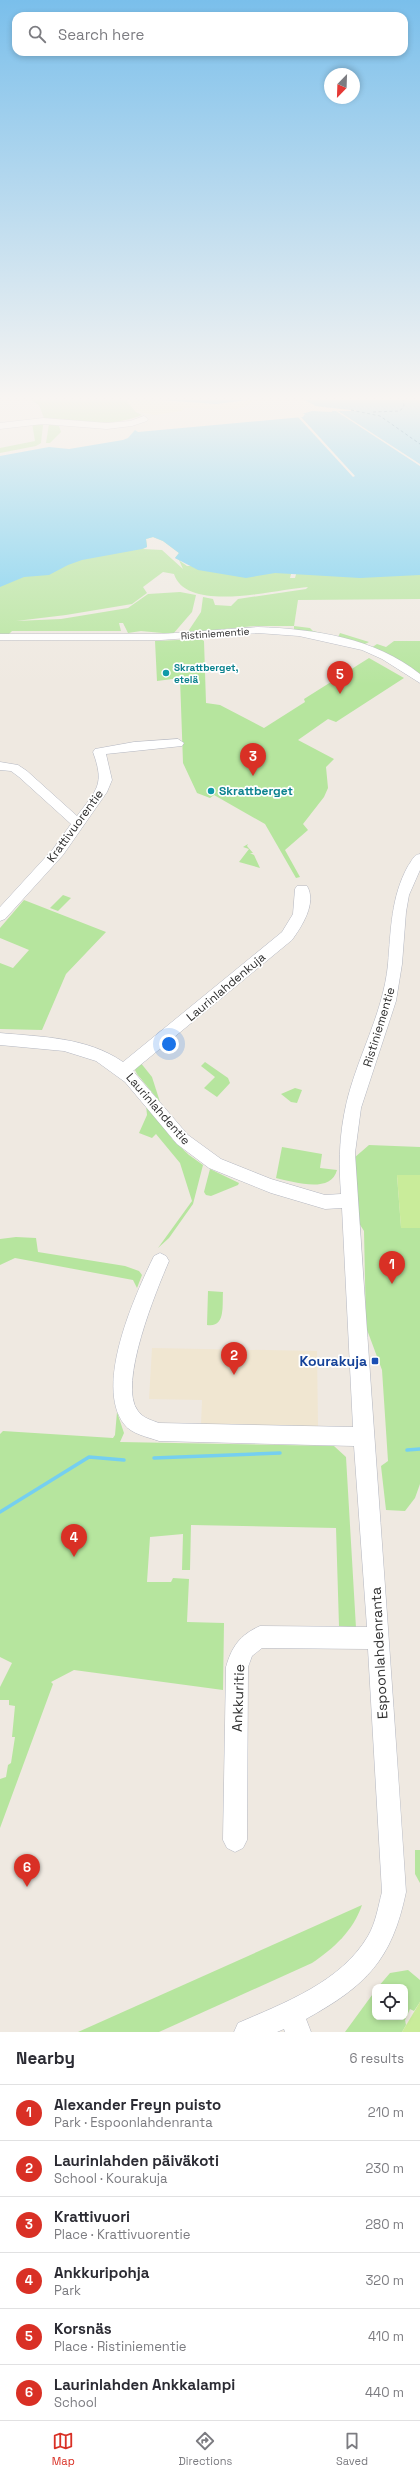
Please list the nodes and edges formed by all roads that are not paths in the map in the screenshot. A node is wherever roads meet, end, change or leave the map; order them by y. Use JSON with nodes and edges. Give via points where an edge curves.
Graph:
{"nodes":[{"id":1,"x":0,"y":637,"type":"edge"},
{"id":2,"x":420,"y":680,"type":"edge"},
{"id":3,"x":178,"y":743,"type":"dead end"},
{"id":4,"x":0,"y":766,"type":"edge"},
{"id":5,"x":79,"y":824,"type":"junction"},
{"id":6,"x":420,"y":858,"type":"edge"},
{"id":7,"x":302,"y":889,"type":"dead end"},
{"id":8,"x":0,"y":916,"type":"edge"},
{"id":9,"x":0,"y":1040,"type":"edge"},
{"id":10,"x":123,"y":1070,"type":"junction"},
{"id":11,"x":349,"y":1200,"type":"junction"},
{"id":12,"x":160,"y":1261,"type":"dead end"},
{"id":13,"x":363,"y":1438,"type":"junction"},
{"id":14,"x":378,"y":1638,"type":"junction"},
{"id":15,"x":235,"y":1840,"type":"dead end"},
{"id":16,"x":295,"y":2022,"type":"edge"},
{"id":17,"x":247,"y":2032,"type":"edge"}],
"edges":[{"from":1,"to":2,"type":"street","name":"Ristiniementie","via":[[162,637],[257,630],[296,633],[364,648],[403,666]]},
{"from":3,"to":5,"type":"street","name":"Krattivuorentie","via":[[99,752],[106,780]]},
{"from":4,"to":5,"type":"street","via":[[14,768],[23,774]]},
{"from":5,"to":8,"type":"street","name":"Krattivuorentie"},
{"from":6,"to":11,"type":"street","name":"Ristiniementie","via":[[412,870],[399,905],[395,970],[390,1000],[353,1109],[347,1153]]},
{"from":7,"to":10,"type":"street","name":"Laurinlahdenkuja","via":[[304,900],[301,912],[287,936],[144,1056]]},
{"from":9,"to":10,"type":"street","name":"Laurinlahdentie","via":[[54,1044],[82,1050]]},
{"from":10,"to":11,"type":"street","name":"Laurinlahdentie","via":[[142,1088],[179,1136],[211,1162],[248,1180],[311,1196],[328,1203]]},
{"from":11,"to":13,"type":"street","name":"Espoonlahdenranta"},
{"from":12,"to":13,"type":"street","via":[[137,1313],[128,1346],[124,1400],[129,1416],[140,1426],[159,1432]]},
{"from":13,"to":14,"type":"street","name":"Espoonlahdenranta"},
{"from":14,"to":15,"type":"street","name":"Ankkuritie","via":[[260,1637],[246,1646],[237,1667]]},
{"from":14,"to":16,"type":"street","name":"Espoonlahdenranta","via":[[394,1892],[392,1905],[387,1926],[366,1961],[350,1978],[325,1995]]},
{"from":16,"to":17,"type":"street","name":"Espoonlahdenranta"}]}
